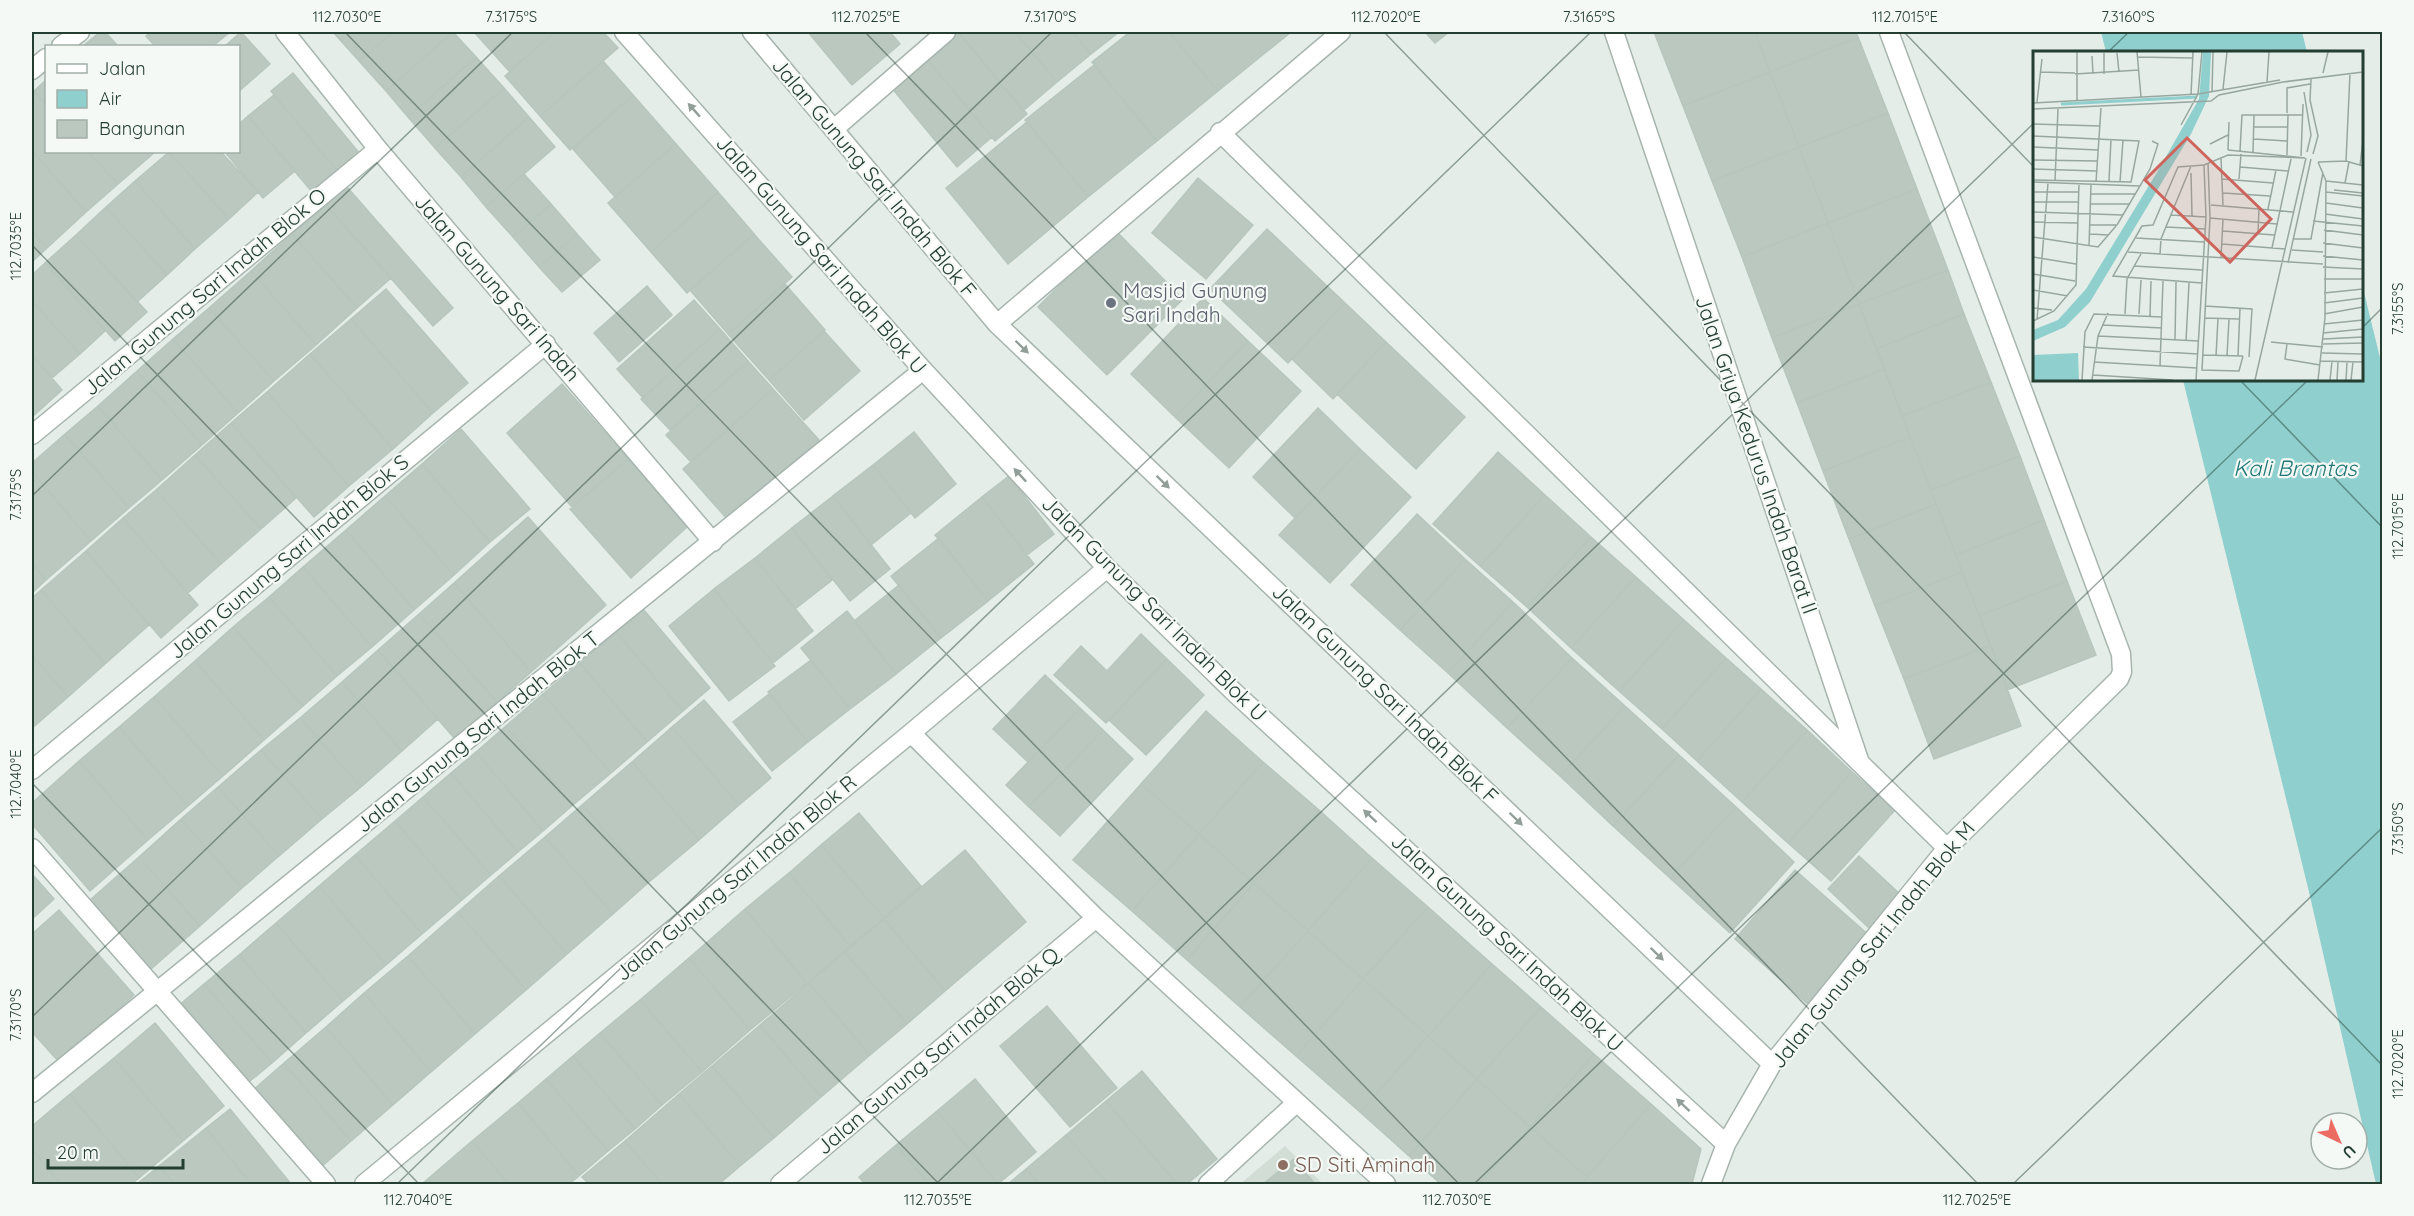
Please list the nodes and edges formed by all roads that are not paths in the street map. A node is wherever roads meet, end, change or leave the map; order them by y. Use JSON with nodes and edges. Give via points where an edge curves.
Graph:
{"nodes":[{"id":1,"x":80,"y":32,"type":"edge"},
{"id":2,"x":285,"y":32,"type":"edge"},
{"id":3,"x":624,"y":32,"type":"edge"},
{"id":4,"x":752,"y":32,"type":"edge"},
{"id":5,"x":946,"y":32,"type":"edge"},
{"id":6,"x":1341,"y":32,"type":"edge"},
{"id":7,"x":1614,"y":32,"type":"edge"},
{"id":8,"x":1889,"y":32,"type":"edge"},
{"id":9,"x":62,"y":45,"type":"edge"},
{"id":10,"x":45,"y":59,"type":"edge"},
{"id":11,"x":32,"y":70,"type":"edge"},
{"id":12,"x":834,"y":129,"type":"junction"},
{"id":13,"x":1220,"y":132,"type":"junction"},
{"id":14,"x":378,"y":149,"type":"junction"},
{"id":15,"x":997,"y":324,"type":"junction"},
{"id":16,"x":546,"y":344,"type":"junction"},
{"id":17,"x":923,"y":370,"type":"junction"},
{"id":18,"x":32,"y":435,"type":"edge"},
{"id":19,"x":713,"y":542,"type":"junction"},
{"id":20,"x":1107,"y":568,"type":"junction"},
{"id":21,"x":912,"y":733,"type":"junction"},
{"id":22,"x":1860,"y":763,"type":"junction"},
{"id":23,"x":32,"y":770,"type":"edge"},
{"id":24,"x":32,"y":848,"type":"edge"},
{"id":25,"x":1947,"y":848,"type":"junction"},
{"id":26,"x":1096,"y":918,"type":"junction"},
{"id":27,"x":156,"y":993,"type":"junction"},
{"id":28,"x":1773,"y":1064,"type":"junction"},
{"id":29,"x":32,"y":1093,"type":"edge"},
{"id":30,"x":1296,"y":1102,"type":"junction"},
{"id":31,"x":1726,"y":1144,"type":"junction"},
{"id":32,"x":326,"y":1185,"type":"edge"},
{"id":33,"x":364,"y":1185,"type":"edge"},
{"id":34,"x":780,"y":1185,"type":"edge"},
{"id":35,"x":1208,"y":1185,"type":"edge"},
{"id":36,"x":1386,"y":1185,"type":"edge"},
{"id":37,"x":1711,"y":1185,"type":"edge"}],
"edges":[{"from":1,"to":9,"type":"street"},
{"from":2,"to":14,"type":"street","name":"Jalan Gunung Sari Indah"},
{"from":17,"to":3,"type":"street","name":"Jalan Gunung Sari Indah Blok U","one_way":true},
{"from":4,"to":12,"type":"street","name":"Jalan Gunung Sari Indah Blok F"},
{"from":5,"to":12,"type":"street"},
{"from":6,"to":13,"type":"street"},
{"from":7,"to":22,"type":"street","name":"Jalan Griya Kedurus Indah Barat II"},
{"from":8,"to":25,"type":"street","name":"Jalan Gunung Sari Indah Blok M","via":[[2121,654],[2119,679]]},
{"from":10,"to":11,"type":"street"},
{"from":12,"to":15,"type":"street","name":"Jalan Gunung Sari Indah Blok F"},
{"from":13,"to":15,"type":"street"},
{"from":13,"to":22,"type":"street"},
{"from":14,"to":16,"type":"street","name":"Jalan Gunung Sari Indah"},
{"from":14,"to":18,"type":"street","name":"Jalan Gunung Sari Indah Blok O"},
{"from":15,"to":28,"type":"street","name":"Jalan Gunung Sari Indah Blok F","one_way":true},
{"from":16,"to":19,"type":"street","name":"Jalan Gunung Sari Indah"},
{"from":16,"to":23,"type":"street","name":"Jalan Gunung Sari Indah Blok S"},
{"from":17,"to":19,"type":"street","name":"Jalan Gunung Sari Indah Blok T"},
{"from":20,"to":17,"type":"street","name":"Jalan Gunung Sari Indah Blok U","one_way":true},
{"from":19,"to":27,"type":"street","name":"Jalan Gunung Sari Indah Blok T"},
{"from":20,"to":21,"type":"street","name":"Jalan Gunung Sari Indah Blok R"},
{"from":31,"to":20,"type":"street","name":"Jalan Gunung Sari Indah Blok U","one_way":true,"via":[[1234,692]]},
{"from":21,"to":26,"type":"street"},
{"from":21,"to":33,"type":"street","name":"Jalan Gunung Sari Indah Blok R"},
{"from":22,"to":25,"type":"street","name":"Jalan Griya Kedurus Indah Barat II"},
{"from":24,"to":27,"type":"street"},
{"from":25,"to":28,"type":"street","name":"Jalan Gunung Sari Indah Blok M"},
{"from":26,"to":30,"type":"street"},
{"from":26,"to":34,"type":"street","name":"Jalan Gunung Sari Indah Blok Q"},
{"from":27,"to":29,"type":"street","name":"Jalan Gunung Sari Indah Blok T"},
{"from":27,"to":32,"type":"street"},
{"from":28,"to":31,"type":"street","name":"Jalan Gunung Sari Indah Blok M"},
{"from":30,"to":35,"type":"street"},
{"from":30,"to":36,"type":"street"},
{"from":31,"to":37,"type":"street","name":"Jalan Gunung Sari Indah Blok M"}]}
